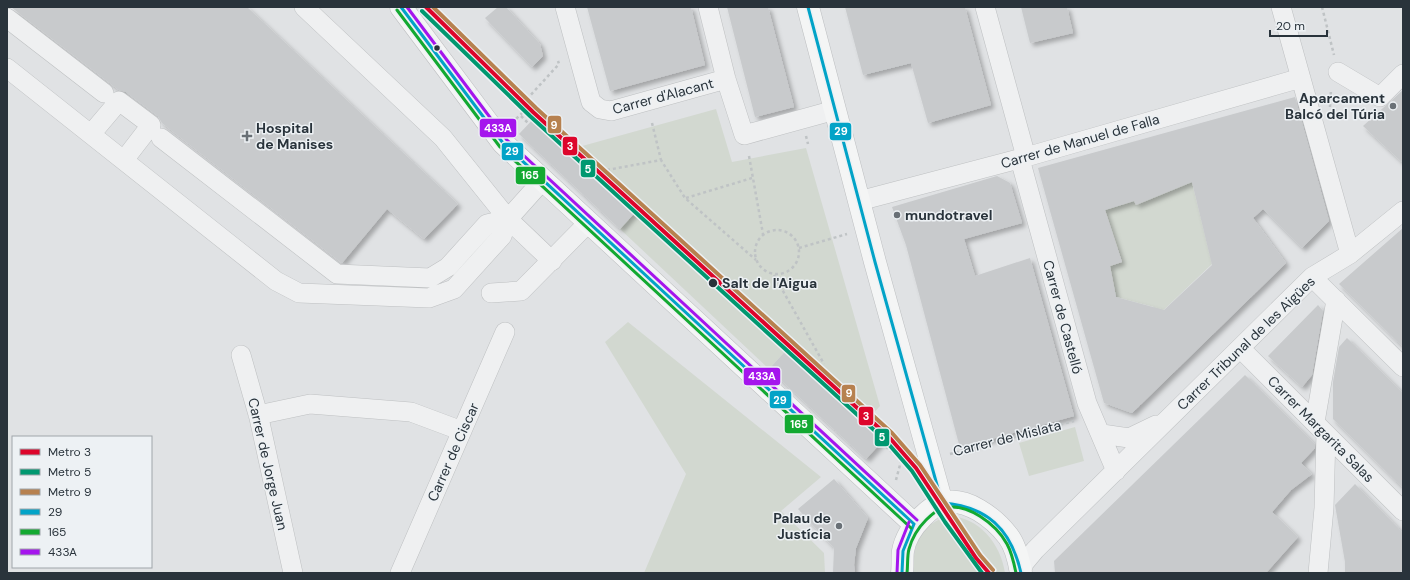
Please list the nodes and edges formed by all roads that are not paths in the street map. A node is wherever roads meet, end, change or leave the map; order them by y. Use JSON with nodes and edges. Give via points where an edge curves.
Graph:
{"nodes":[{"id":1,"x":304,"y":7,"type":"edge"},
{"id":2,"x":400,"y":7,"type":"edge"},
{"id":3,"x":565,"y":7,"type":"edge"},
{"id":4,"x":708,"y":7,"type":"edge"},
{"id":5,"x":808,"y":7,"type":"edge"},
{"id":6,"x":985,"y":7,"type":"edge"},
{"id":7,"x":1281,"y":7,"type":"edge"},
{"id":8,"x":7,"y":18,"type":"edge"},
{"id":9,"x":7,"y":68,"type":"edge"},
{"id":10,"x":1338,"y":72,"type":"dead end"},
{"id":11,"x":1403,"y":74,"type":"edge"},
{"id":12,"x":1301,"y":78,"type":"junction"},
{"id":13,"x":726,"y":79,"type":"junction"},
{"id":14,"x":104,"y":93,"type":"dead end"},
{"id":15,"x":835,"y":110,"type":"junction"},
{"id":16,"x":91,"y":134,"type":"junction"},
{"id":17,"x":162,"y":138,"type":"dead end"},
{"id":18,"x":1023,"y":158,"type":"junction"},
{"id":19,"x":124,"y":160,"type":"junction"},
{"id":20,"x":543,"y":180,"type":"junction"},
{"id":21,"x":859,"y":201,"type":"junction"},
{"id":22,"x":1403,"y":211,"type":"edge"},
{"id":23,"x":508,"y":219,"type":"junction"},
{"id":24,"x":589,"y":222,"type":"junction"},
{"id":25,"x":1350,"y":254,"type":"junction"},
{"id":26,"x":552,"y":261,"type":"junction"},
{"id":27,"x":1312,"y":277,"type":"junction"},
{"id":28,"x":491,"y":293,"type":"dead end"},
{"id":29,"x":1336,"y":300,"type":"junction"},
{"id":30,"x":505,"y":332,"type":"dead end"},
{"id":31,"x":1240,"y":348,"type":"junction"},
{"id":32,"x":241,"y":355,"type":"dead end"},
{"id":33,"x":1403,"y":367,"type":"edge"},
{"id":34,"x":258,"y":414,"type":"junction"},
{"id":35,"x":1166,"y":421,"type":"junction"},
{"id":36,"x":1321,"y":428,"type":"junction"},
{"id":37,"x":462,"y":431,"type":"junction"},
{"id":38,"x":1102,"y":434,"type":"junction"},
{"id":39,"x":1116,"y":471,"type":"junction"},
{"id":40,"x":942,"y":503,"type":"junction"},
{"id":41,"x":1403,"y":511,"type":"edge"},
{"id":42,"x":914,"y":524,"type":"junction"},
{"id":43,"x":1021,"y":572,"type":"edge"},
{"id":44,"x":293,"y":573,"type":"edge"},
{"id":45,"x":400,"y":573,"type":"edge"},
{"id":46,"x":902,"y":573,"type":"edge"},
{"id":47,"x":1318,"y":573,"type":"edge"}],
"edges":[{"from":1,"to":23,"type":"street","via":[[443,138]]},
{"from":2,"to":20,"type":"main road","via":[[503,142]]},
{"from":3,"to":13,"type":"street","name":"Carrer d'Alacant","via":[[591,102],[600,109],[611,111]]},
{"from":4,"to":13,"type":"street"},
{"from":5,"to":15,"type":"main road"},
{"from":6,"to":18,"type":"street","name":"Carrer de Castelló"},
{"from":7,"to":12,"type":"street"},
{"from":8,"to":14,"type":"street"},
{"from":9,"to":16,"type":"street"},
{"from":10,"to":11,"type":"street","via":[[1380,97]]},
{"from":12,"to":18,"type":"street","name":"Carrer de Manuel de Falla"},
{"from":12,"to":25,"type":"street"},
{"from":13,"to":15,"type":"street","via":[[744,135]]},
{"from":15,"to":21,"type":"main road"},
{"from":16,"to":19,"type":"street"},
{"from":16,"to":19,"type":"street","via":[[120,101],[151,125]]},
{"from":17,"to":23,"type":"street","via":[[338,274],[430,278],[448,267],[487,224]]},
{"from":18,"to":21,"type":"street","name":"Carrer de Manuel de Falla"},
{"from":18,"to":38,"type":"street","name":"Carrer de Castelló","via":[[1087,403]]},
{"from":19,"to":23,"type":"street","via":[[276,280],[299,293],[429,298],[454,290],[502,236]]},
{"from":20,"to":23,"type":"street"},
{"from":20,"to":24,"type":"main road"},
{"from":21,"to":40,"type":"main road"},
{"from":22,"to":25,"type":"street","name":"Carrer Tribunal de les Aigües"},
{"from":23,"to":26,"type":"street"},
{"from":24,"to":26,"type":"street"},
{"from":24,"to":42,"type":"main road"},
{"from":25,"to":27,"type":"street","name":"Carrer Tribunal de les Aigües"},
{"from":26,"to":28,"type":"street","via":[[521,291]]},
{"from":27,"to":29,"type":"street"},
{"from":27,"to":31,"type":"street","name":"Carrer Tribunal de les Aigües"},
{"from":29,"to":33,"type":"street"},
{"from":29,"to":36,"type":"street"},
{"from":30,"to":37,"type":"street","name":"Carrer de Ciscar"},
{"from":31,"to":35,"type":"street","name":"Carrer Tribunal de les Aigües"},
{"from":31,"to":36,"type":"street","name":"Carrer Margarita Salas"},
{"from":32,"to":34,"type":"street","name":"Carrer de Jorge Juan"},
{"from":34,"to":37,"type":"street","via":[[310,404],[411,412]]},
{"from":34,"to":44,"type":"street","name":"Carrer de Jorge Juan"},
{"from":35,"to":38,"type":"street","via":[[1129,438]]},
{"from":35,"to":39,"type":"street","name":"Carrer Tribunal de les Aigües"},
{"from":36,"to":41,"type":"street","name":"Carrer Margarita Salas"},
{"from":36,"to":47,"type":"street","via":[[1324,508]]},
{"from":37,"to":45,"type":"street","name":"Carrer de Ciscar"},
{"from":38,"to":39,"type":"street","name":"Carrer de Castelló"},
{"from":39,"to":43,"type":"street","name":"Carrer Tribunal de les Aigües","via":[[1035,550]]},
{"from":40,"to":42,"type":"main road"},
{"from":40,"to":43,"type":"main road","via":[[968,505],[995,522],[1008,536]]},
{"from":42,"to":46,"type":"main road","via":[[903,551]]}]}
